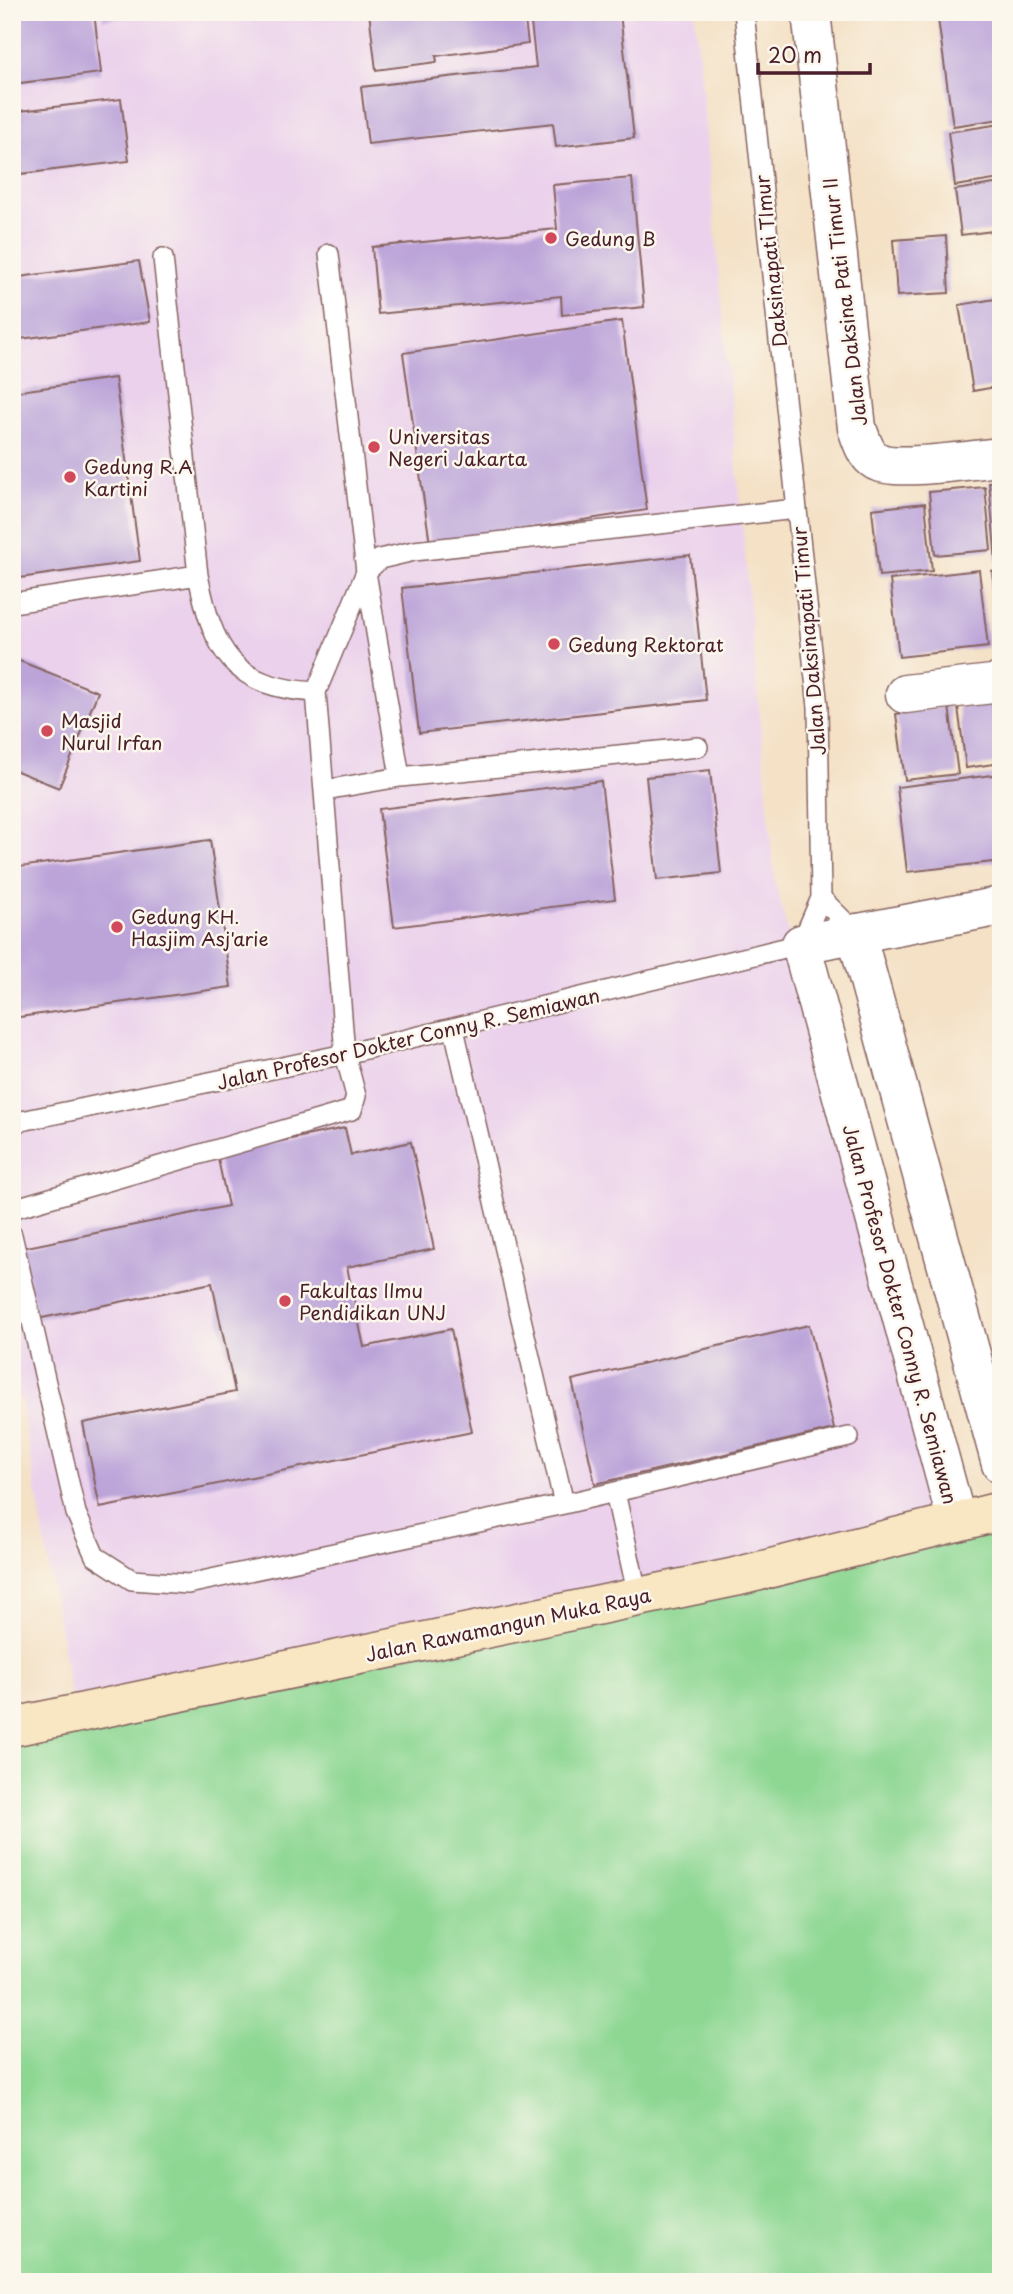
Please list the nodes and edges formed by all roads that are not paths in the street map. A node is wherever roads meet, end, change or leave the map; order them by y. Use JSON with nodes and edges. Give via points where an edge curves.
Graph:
{"nodes":[{"id":1,"x":744,"y":12,"type":"edge"},
{"id":2,"x":811,"y":12,"type":"edge"},
{"id":3,"x":329,"y":254,"type":"dead end"},
{"id":4,"x":163,"y":258,"type":"dead end"},
{"id":5,"x":1001,"y":457,"type":"edge"},
{"id":6,"x":796,"y":509,"type":"junction"},
{"id":7,"x":366,"y":572,"type":"junction"},
{"id":8,"x":198,"y":575,"type":"junction"},
{"id":9,"x":12,"y":603,"type":"edge"},
{"id":10,"x":1001,"y":683,"type":"edge"},
{"id":11,"x":316,"y":692,"type":"junction"},
{"id":12,"x":905,"y":694,"type":"dead end"},
{"id":13,"x":698,"y":747,"type":"dead end"},
{"id":14,"x":400,"y":777,"type":"junction"},
{"id":15,"x":324,"y":790,"type":"junction"},
{"id":16,"x":821,"y":898,"type":"junction"},
{"id":17,"x":1001,"y":906,"type":"edge"},
{"id":18,"x":856,"y":933,"type":"junction"},
{"id":19,"x":801,"y":944,"type":"junction"},
{"id":20,"x":454,"y":1029,"type":"junction"},
{"id":21,"x":345,"y":1054,"type":"junction"},
{"id":22,"x":12,"y":1123,"type":"edge"},
{"id":23,"x":12,"y":1209,"type":"edge"},
{"id":24,"x":12,"y":1235,"type":"edge"},
{"id":25,"x":974,"y":1371,"type":"junction"},
{"id":26,"x":920,"y":1384,"type":"junction"},
{"id":27,"x":849,"y":1437,"type":"dead end"},
{"id":28,"x":1001,"y":1464,"type":"edge"},
{"id":29,"x":615,"y":1492,"type":"junction"},
{"id":30,"x":564,"y":1504,"type":"junction"},
{"id":31,"x":1001,"y":1511,"type":"edge"},
{"id":32,"x":957,"y":1522,"type":"junction"},
{"id":33,"x":638,"y":1597,"type":"junction"},
{"id":34,"x":12,"y":1727,"type":"edge"}],
"edges":[{"from":1,"to":6,"type":"lane","name":"Daksinapati TImur"},
{"from":2,"to":5,"type":"street","name":"Jalan Daksina Pati Timur II","via":[[857,429],[876,461],[899,466]]},
{"from":3,"to":7,"type":"lane"},
{"from":4,"to":8,"type":"lane"},
{"from":6,"to":7,"type":"lane","via":[[414,551],[380,559]]},
{"from":6,"to":16,"type":"lane","name":"Jalan Daksinapati Timur","via":[[818,707]]},
{"from":7,"to":11,"type":"lane"},
{"from":7,"to":14,"type":"lane"},
{"from":8,"to":9,"type":"lane"},
{"from":8,"to":11,"type":"lane","via":[[210,625],[227,658],[264,685]]},
{"from":10,"to":12,"type":"street"},
{"from":11,"to":15,"type":"lane"},
{"from":13,"to":14,"type":"lane"},
{"from":14,"to":15,"type":"lane"},
{"from":15,"to":21,"type":"lane"},
{"from":16,"to":18,"type":"lane"},
{"from":16,"to":19,"type":"lane","name":"Jalan Daksinapati Timur"},
{"from":17,"to":18,"type":"street"},
{"from":18,"to":19,"type":"street","name":"Jalan Profesor Dokter Conny R. Semiawan"},
{"from":18,"to":25,"type":"street"},
{"from":19,"to":20,"type":"lane","name":"Jalan Profesor Dokter Conny R. Semiawan"},
{"from":19,"to":26,"type":"street","name":"Jalan Profesor Dokter Conny R. Semiawan"},
{"from":20,"to":21,"type":"lane","name":"Jalan Profesor Dokter Conny R. Semiawan"},
{"from":20,"to":30,"type":"lane"},
{"from":21,"to":22,"type":"lane","name":"Jalan Profesor Dokter Conny R. Semiawan"},
{"from":21,"to":23,"type":"lane","via":[[356,1096],[352,1110]]},
{"from":24,"to":30,"type":"lane","via":[[76,1513],[95,1556],[132,1580],[188,1584]]},
{"from":25,"to":26,"type":"street"},
{"from":25,"to":28,"type":"street"},
{"from":26,"to":32,"type":"street","name":"Jalan Profesor Dokter Conny R. Semiawan"},
{"from":27,"to":29,"type":"lane"},
{"from":29,"to":30,"type":"lane"},
{"from":29,"to":33,"type":"lane"},
{"from":31,"to":32,"type":"street","name":"Jalan Rawamangun Muka Raya"},
{"from":32,"to":33,"type":"street","name":"Jalan Rawamangun Muka Raya"},
{"from":33,"to":34,"type":"street","name":"Jalan Rawamangun Muka Raya"}]}
